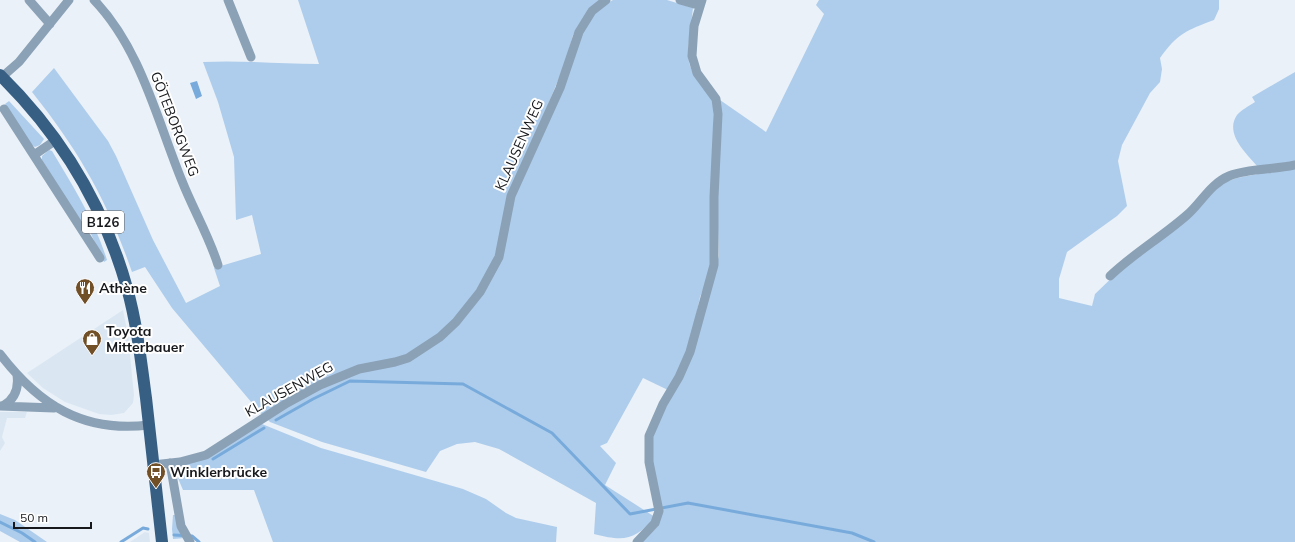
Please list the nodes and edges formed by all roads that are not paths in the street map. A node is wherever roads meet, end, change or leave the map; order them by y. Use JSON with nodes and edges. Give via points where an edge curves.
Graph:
{"nodes":[{"id":1,"x":29,"y":0,"type":"edge"},
{"id":2,"x":69,"y":0,"type":"edge"},
{"id":3,"x":94,"y":0,"type":"edge"},
{"id":4,"x":228,"y":0,"type":"edge"},
{"id":5,"x":606,"y":0,"type":"edge"},
{"id":6,"x":680,"y":0,"type":"edge"},
{"id":7,"x":701,"y":1,"type":"edge"},
{"id":8,"x":50,"y":24,"type":"junction"},
{"id":9,"x":251,"y":58,"type":"dead end"},
{"id":10,"x":1,"y":76,"type":"edge"},
{"id":11,"x":4,"y":109,"type":"dead end"},
{"id":12,"x":56,"y":140,"type":"junction"},
{"id":13,"x":34,"y":155,"type":"junction"},
{"id":14,"x":1295,"y":165,"type":"edge"},
{"id":15,"x":100,"y":258,"type":"dead end"},
{"id":16,"x":218,"y":265,"type":"dead end"},
{"id":17,"x":1110,"y":276,"type":"dead end"},
{"id":18,"x":0,"y":354,"type":"edge"},
{"id":19,"x":17,"y":375,"type":"junction"},
{"id":20,"x":1,"y":406,"type":"edge"},
{"id":21,"x":56,"y":408,"type":"junction"},
{"id":22,"x":149,"y":425,"type":"junction"},
{"id":23,"x":170,"y":463,"type":"junction"},
{"id":24,"x":153,"y":464,"type":"junction"},
{"id":25,"x":188,"y":537,"type":"edge"},
{"id":26,"x":162,"y":542,"type":"edge"},
{"id":27,"x":637,"y":542,"type":"edge"}],
"edges":[{"from":1,"to":8,"type":"street"},
{"from":2,"to":8,"type":"street"},
{"from":3,"to":16,"type":"street","name":"GÖTEBORGWEG","via":[[111,20],[135,60],[182,182]]},
{"from":4,"to":9,"type":"street"},
{"from":5,"to":23,"type":"street","name":"KLAUSENWEG","via":[[592,11],[579,32],[560,88],[510,196],[499,257],[480,292],[464,314],[440,337],[408,358],[359,369],[334,378],[288,403],[209,453],[199,458]]},
{"from":6,"to":7,"type":"street","via":[[694,4]]},
{"from":7,"to":27,"type":"street","via":[[694,33],[693,60],[697,73],[716,99],[718,114],[714,259],[690,352],[663,404],[650,436],[649,462],[659,508],[655,523]]},
{"from":8,"to":10,"type":"street","via":[[19,62]]},
{"from":10,"to":12,"type":"main road","number":"B126","via":[[41,119]]},
{"from":11,"to":13,"type":"street"},
{"from":12,"to":13,"type":"street"},
{"from":12,"to":22,"type":"main road","number":"B126","via":[[91,197],[107,230],[120,267],[136,327]]},
{"from":13,"to":15,"type":"street"},
{"from":14,"to":17,"type":"street","via":[[1236,174],[1223,179],[1205,194],[1186,216],[1126,260]]},
{"from":18,"to":19,"type":"street"},
{"from":19,"to":20,"type":"street","via":[[15,395]]},
{"from":19,"to":21,"type":"street"},
{"from":20,"to":21,"type":"street"},
{"from":21,"to":22,"type":"street","via":[[114,426]]},
{"from":22,"to":24,"type":"main road","number":"B126"},
{"from":23,"to":24,"type":"street","name":"KLAUSENWEG"},
{"from":23,"to":25,"type":"street","via":[[178,511]]},
{"from":24,"to":26,"type":"main road","number":"B126"}]}
